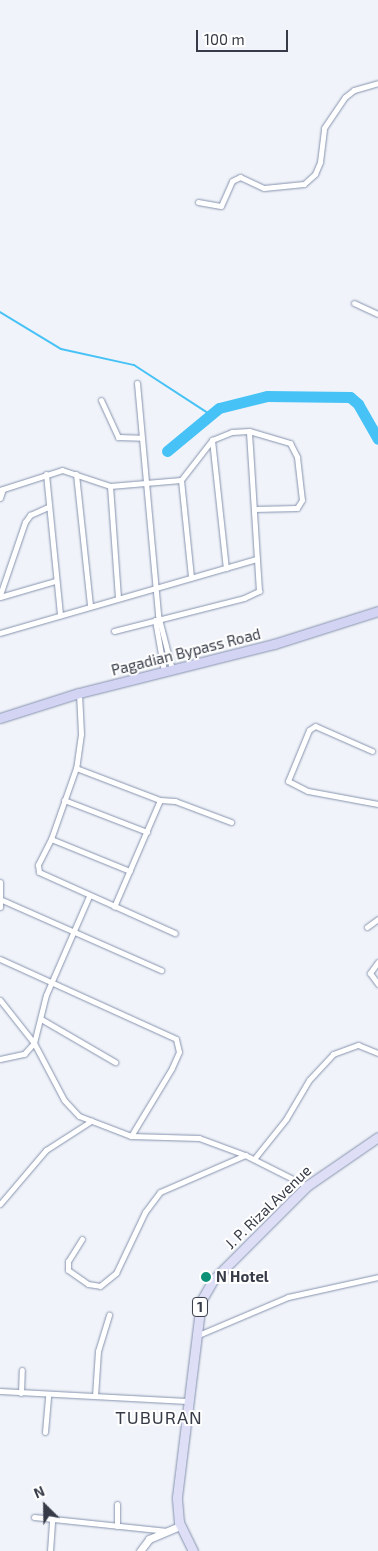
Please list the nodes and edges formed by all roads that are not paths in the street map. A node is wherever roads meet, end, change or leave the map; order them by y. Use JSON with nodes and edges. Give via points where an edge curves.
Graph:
{"nodes":[{"id":1,"x":378,"y":83,"type":"edge"},
{"id":2,"x":198,"y":202,"type":"dead end"},
{"id":3,"x":354,"y":303,"type":"dead end"},
{"id":4,"x":378,"y":314,"type":"edge"},
{"id":5,"x":137,"y":383,"type":"dead end"},
{"id":6,"x":101,"y":400,"type":"dead end"},
{"id":7,"x":249,"y":431,"type":"junction"},
{"id":8,"x":141,"y":438,"type":"junction"},
{"id":9,"x":212,"y":440,"type":"junction"},
{"id":10,"x":46,"y":474,"type":"junction"},
{"id":11,"x":76,"y":474,"type":"junction"},
{"id":12,"x":180,"y":480,"type":"junction"},
{"id":13,"x":146,"y":484,"type":"junction"},
{"id":14,"x":110,"y":486,"type":"junction"},
{"id":15,"x":2,"y":490,"type":"edge"},
{"id":16,"x":0,"y":498,"type":"edge"},
{"id":17,"x":48,"y":507,"type":"junction"},
{"id":18,"x":254,"y":509,"type":"junction"},
{"id":19,"x":257,"y":559,"type":"junction"},
{"id":20,"x":226,"y":568,"type":"junction"},
{"id":21,"x":191,"y":578,"type":"junction"},
{"id":22,"x":55,"y":581,"type":"junction"},
{"id":23,"x":155,"y":586,"type":"junction"},
{"id":24,"x":0,"y":596,"type":"edge"},
{"id":25,"x":118,"y":597,"type":"junction"},
{"id":26,"x":90,"y":606,"type":"junction"},
{"id":27,"x":378,"y":611,"type":"edge"},
{"id":28,"x":60,"y":615,"type":"junction"},
{"id":29,"x":158,"y":615,"type":"junction"},
{"id":30,"x":161,"y":621,"type":"junction"},
{"id":31,"x":154,"y":622,"type":"junction"},
{"id":32,"x":114,"y":631,"type":"dead end"},
{"id":33,"x":0,"y":632,"type":"edge"},
{"id":34,"x":168,"y":670,"type":"junction"},
{"id":35,"x":79,"y":693,"type":"junction"},
{"id":36,"x":0,"y":718,"type":"edge"},
{"id":37,"x":372,"y":751,"type":"dead end"},
{"id":38,"x":76,"y":768,"type":"junction"},
{"id":39,"x":64,"y":800,"type":"junction"},
{"id":40,"x":160,"y":800,"type":"junction"},
{"id":41,"x":378,"y":804,"type":"edge"},
{"id":42,"x":231,"y":822,"type":"dead end"},
{"id":43,"x":147,"y":832,"type":"junction"},
{"id":44,"x":51,"y":839,"type":"junction"},
{"id":45,"x":130,"y":871,"type":"junction"},
{"id":46,"x":0,"y":882,"type":"edge"},
{"id":47,"x":89,"y":896,"type":"junction"},
{"id":48,"x":2,"y":900,"type":"junction"},
{"id":49,"x":0,"y":907,"type":"edge"},
{"id":50,"x":114,"y":907,"type":"junction"},
{"id":51,"x":378,"y":919,"type":"edge"},
{"id":52,"x":367,"y":927,"type":"dead end"},
{"id":53,"x":72,"y":933,"type":"junction"},
{"id":54,"x":175,"y":933,"type":"dead end"},
{"id":55,"x":0,"y":959,"type":"edge"},
{"id":56,"x":378,"y":962,"type":"edge"},
{"id":57,"x":160,"y":970,"type":"dead end"},
{"id":58,"x":52,"y":981,"type":"junction"},
{"id":59,"x":378,"y":984,"type":"edge"},
{"id":60,"x":0,"y":1000,"type":"edge"},
{"id":61,"x":41,"y":1019,"type":"junction"},
{"id":62,"x":34,"y":1044,"type":"junction"},
{"id":63,"x":378,"y":1053,"type":"edge"},
{"id":64,"x":0,"y":1059,"type":"edge"},
{"id":65,"x":115,"y":1062,"type":"dead end"},
{"id":66,"x":91,"y":1121,"type":"junction"},
{"id":67,"x":131,"y":1136,"type":"junction"},
{"id":68,"x":378,"y":1136,"type":"edge"},
{"id":69,"x":245,"y":1155,"type":"junction"},
{"id":70,"x":254,"y":1159,"type":"junction"},
{"id":71,"x":307,"y":1186,"type":"junction"},
{"id":72,"x":0,"y":1204,"type":"edge"},
{"id":73,"x":82,"y":1239,"type":"dead end"},
{"id":74,"x":378,"y":1277,"type":"edge"},
{"id":75,"x":109,"y":1315,"type":"dead end"},
{"id":76,"x":195,"y":1337,"type":"junction"},
{"id":77,"x":22,"y":1370,"type":"dead end"},
{"id":78,"x":0,"y":1391,"type":"edge"},
{"id":79,"x":21,"y":1393,"type":"junction"},
{"id":80,"x":48,"y":1394,"type":"junction"},
{"id":81,"x":95,"y":1396,"type":"junction"},
{"id":82,"x":187,"y":1401,"type":"junction"},
{"id":83,"x":45,"y":1432,"type":"dead end"},
{"id":84,"x":117,"y":1504,"type":"dead end"},
{"id":85,"x":34,"y":1517,"type":"dead end"},
{"id":86,"x":52,"y":1520,"type":"junction"},
{"id":87,"x":117,"y":1526,"type":"junction"},
{"id":88,"x":180,"y":1526,"type":"junction"},
{"id":89,"x":167,"y":1531,"type":"junction"},
{"id":90,"x":50,"y":1551,"type":"edge"},
{"id":91,"x":140,"y":1551,"type":"edge"},
{"id":92,"x":193,"y":1551,"type":"edge"}],
"edges":[{"from":1,"to":2,"type":"street","via":[[354,90],[345,97],[324,128],[320,162],[315,174],[304,184],[264,188],[240,177],[232,180],[221,206]]},
{"from":3,"to":4,"type":"street"},
{"from":5,"to":8,"type":"street"},
{"from":6,"to":8,"type":"street","via":[[118,437]]},
{"from":7,"to":9,"type":"street","via":[[232,432]]},
{"from":7,"to":18,"type":"street"},
{"from":7,"to":18,"type":"street","via":[[290,444],[297,458],[302,500],[300,506],[291,510]]},
{"from":8,"to":13,"type":"street"},
{"from":9,"to":12,"type":"street"},
{"from":9,"to":20,"type":"street"},
{"from":10,"to":11,"type":"street","via":[[62,470]]},
{"from":10,"to":15,"type":"street"},
{"from":10,"to":17,"type":"street"},
{"from":11,"to":14,"type":"street"},
{"from":11,"to":26,"type":"street"},
{"from":12,"to":13,"type":"street"},
{"from":12,"to":21,"type":"street"},
{"from":13,"to":14,"type":"street"},
{"from":13,"to":23,"type":"street"},
{"from":14,"to":25,"type":"street"},
{"from":15,"to":16,"type":"street"},
{"from":17,"to":22,"type":"street"},
{"from":17,"to":24,"type":"street","via":[[30,515],[25,522]]},
{"from":18,"to":19,"type":"street"},
{"from":19,"to":20,"type":"street"},
{"from":19,"to":30,"type":"street","via":[[261,584],[254,594]]},
{"from":20,"to":21,"type":"street"},
{"from":21,"to":23,"type":"street"},
{"from":22,"to":24,"type":"street"},
{"from":22,"to":28,"type":"street"},
{"from":23,"to":25,"type":"street"},
{"from":23,"to":29,"type":"street"},
{"from":25,"to":26,"type":"street"},
{"from":26,"to":28,"type":"street"},
{"from":27,"to":34,"type":"highway","name":"Pagadian Bypass Road","via":[[274,644]]},
{"from":28,"to":33,"type":"street"},
{"from":29,"to":30,"type":"street"},
{"from":29,"to":31,"type":"street"},
{"from":30,"to":31,"type":"street"},
{"from":30,"to":34,"type":"street"},
{"from":31,"to":32,"type":"street"},
{"from":31,"to":34,"type":"street"},
{"from":34,"to":35,"type":"highway","name":"Pagadian Bypass Road"},
{"from":35,"to":36,"type":"highway","name":"Pagadian Bypass Road"},
{"from":35,"to":38,"type":"street","via":[[81,734]]},
{"from":37,"to":41,"type":"street","via":[[315,726],[309,730],[288,781],[308,791]]},
{"from":38,"to":39,"type":"street"},
{"from":38,"to":40,"type":"street"},
{"from":39,"to":43,"type":"street"},
{"from":39,"to":44,"type":"street"},
{"from":40,"to":42,"type":"street","via":[[175,801]]},
{"from":40,"to":43,"type":"street"},
{"from":43,"to":45,"type":"street"},
{"from":44,"to":45,"type":"street"},
{"from":44,"to":47,"type":"street","via":[[38,865],[39,872]]},
{"from":45,"to":50,"type":"street"},
{"from":46,"to":48,"type":"street"},
{"from":47,"to":50,"type":"street"},
{"from":47,"to":53,"type":"street"},
{"from":48,"to":49,"type":"street"},
{"from":48,"to":53,"type":"street"},
{"from":50,"to":54,"type":"street"},
{"from":51,"to":52,"type":"street"},
{"from":53,"to":57,"type":"street"},
{"from":53,"to":58,"type":"street"},
{"from":55,"to":58,"type":"street"},
{"from":56,"to":59,"type":"street","via":[[370,974]]},
{"from":58,"to":61,"type":"street"},
{"from":58,"to":67,"type":"street","via":[[176,1038],[179,1052],[172,1068]]},
{"from":60,"to":62,"type":"street"},
{"from":61,"to":62,"type":"street"},
{"from":61,"to":65,"type":"street"},
{"from":62,"to":64,"type":"street","via":[[24,1054]]},
{"from":62,"to":66,"type":"street","via":[[64,1100],[78,1116]]},
{"from":63,"to":70,"type":"street","via":[[358,1045],[333,1054],[309,1080],[286,1119]]},
{"from":66,"to":67,"type":"street"},
{"from":66,"to":72,"type":"street","via":[[46,1150]]},
{"from":67,"to":69,"type":"street","via":[[186,1135]]},
{"from":68,"to":71,"type":"main road","name":"J. P. Rizal Avenue","number":"1"},
{"from":69,"to":70,"type":"street"},
{"from":69,"to":73,"type":"street","via":[[160,1192],[145,1212],[116,1273],[100,1286],[88,1284],[68,1270],[68,1261]]},
{"from":70,"to":71,"type":"street"},
{"from":71,"to":76,"type":"main road","name":"J. P. Rizal Avenue","number":"1","via":[[213,1280],[201,1301]]},
{"from":74,"to":76,"type":"street","via":[[288,1297]]},
{"from":75,"to":81,"type":"street","via":[[98,1351]]},
{"from":76,"to":82,"type":"main road","name":"J. P. Rizal Avenue","number":"1"},
{"from":77,"to":79,"type":"street"},
{"from":78,"to":79,"type":"street"},
{"from":79,"to":80,"type":"street"},
{"from":80,"to":81,"type":"street"},
{"from":80,"to":83,"type":"street"},
{"from":81,"to":82,"type":"street"},
{"from":82,"to":88,"type":"main road","name":"J. P. Rizal Avenue","number":"1","via":[[177,1497]]},
{"from":84,"to":87,"type":"street"},
{"from":85,"to":86,"type":"street"},
{"from":86,"to":87,"type":"street"},
{"from":86,"to":90,"type":"street"},
{"from":87,"to":89,"type":"street"},
{"from":88,"to":89,"type":"street"},
{"from":88,"to":92,"type":"main road","name":"J. P. Rizal Avenue","number":"1"},
{"from":89,"to":91,"type":"street","via":[[149,1539]]}]}
